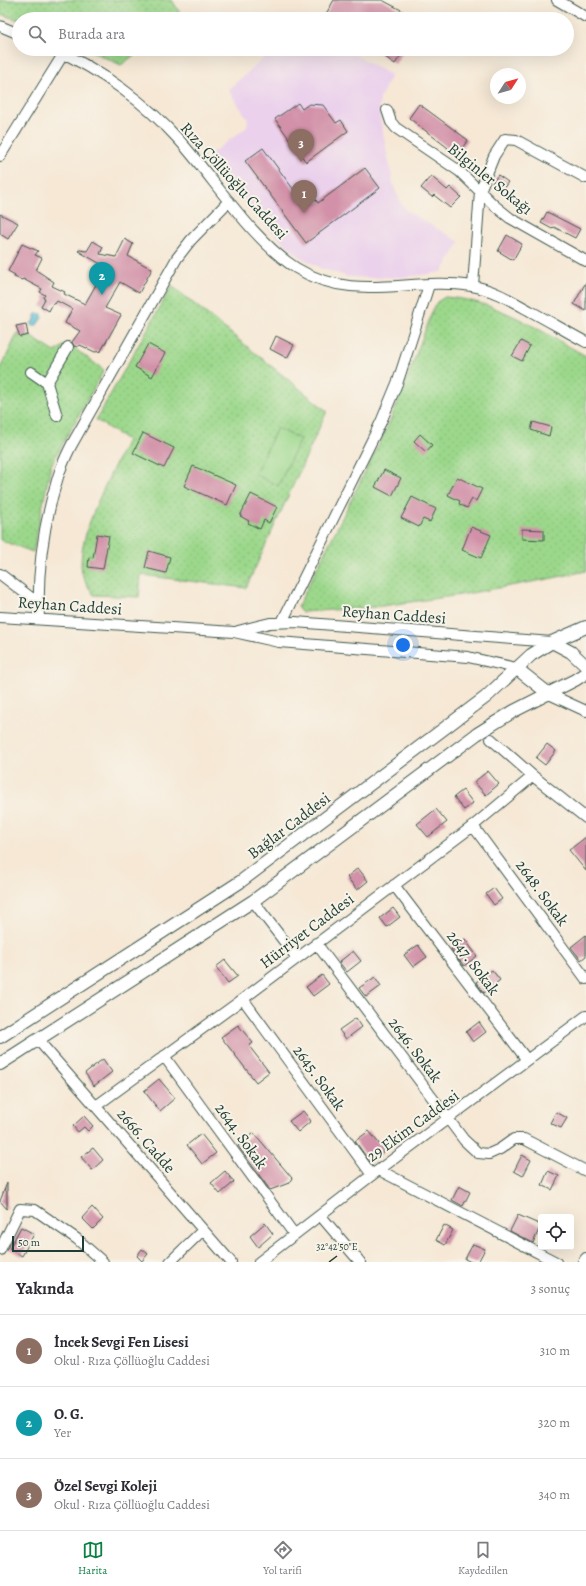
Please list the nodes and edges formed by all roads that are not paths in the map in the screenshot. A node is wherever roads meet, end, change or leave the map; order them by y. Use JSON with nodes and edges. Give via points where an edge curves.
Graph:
{"nodes":[{"id":1,"x":556,"y":0,"type":"edge"},
{"id":2,"x":586,"y":17,"type":"edge"},
{"id":3,"x":0,"y":26,"type":"edge"},
{"id":4,"x":12,"y":31,"type":"edge"},
{"id":5,"x":56,"y":56,"type":"edge"},
{"id":6,"x":68,"y":56,"type":"edge"},
{"id":7,"x":387,"y":110,"type":"dead end"},
{"id":8,"x":0,"y":156,"type":"edge"},
{"id":9,"x":586,"y":178,"type":"edge"},
{"id":10,"x":480,"y":191,"type":"junction"},
{"id":11,"x":229,"y":201,"type":"junction"},
{"id":12,"x":586,"y":261,"type":"edge"},
{"id":13,"x":429,"y":285,"type":"junction"},
{"id":14,"x":473,"y":286,"type":"junction"},
{"id":15,"x":586,"y":342,"type":"edge"},
{"id":16,"x":68,"y":347,"type":"dead end"},
{"id":17,"x":31,"y":372,"type":"dead end"},
{"id":18,"x":48,"y":383,"type":"junction"},
{"id":19,"x":57,"y":416,"type":"dead end"},
{"id":20,"x":0,"y":574,"type":"edge"},
{"id":21,"x":38,"y":603,"type":"junction"},
{"id":22,"x":0,"y":617,"type":"edge"},
{"id":23,"x":38,"y":619,"type":"junction"},
{"id":24,"x":282,"y":622,"type":"junction"},
{"id":25,"x":586,"y":627,"type":"edge"},
{"id":26,"x":234,"y":632,"type":"junction"},
{"id":27,"x":552,"y":642,"type":"junction"},
{"id":28,"x":586,"y":666,"type":"edge"},
{"id":29,"x":516,"y":668,"type":"junction"},
{"id":30,"x":586,"y":673,"type":"edge"},
{"id":31,"x":549,"y":694,"type":"junction"},
{"id":32,"x":586,"y":711,"type":"edge"},
{"id":33,"x":491,"y":738,"type":"dead end"},
{"id":34,"x":533,"y":776,"type":"junction"},
{"id":35,"x":586,"y":818,"type":"edge"},
{"id":36,"x":473,"y":826,"type":"junction"},
{"id":37,"x":394,"y":885,"type":"junction"},
{"id":38,"x":253,"y":901,"type":"junction"},
{"id":39,"x":316,"y":943,"type":"junction"},
{"id":40,"x":297,"y":958,"type":"junction"},
{"id":41,"x":586,"y":979,"type":"edge"},
{"id":42,"x":243,"y":999,"type":"junction"},
{"id":43,"x":586,"y":1016,"type":"edge"},
{"id":44,"x":0,"y":1037,"type":"edge"},
{"id":45,"x":38,"y":1040,"type":"junction"},
{"id":46,"x":164,"y":1056,"type":"junction"},
{"id":47,"x":527,"y":1060,"type":"junction"},
{"id":48,"x":0,"y":1064,"type":"edge"},
{"id":49,"x":96,"y":1106,"type":"junction"},
{"id":50,"x":449,"y":1119,"type":"junction"},
{"id":51,"x":586,"y":1171,"type":"edge"},
{"id":52,"x":376,"y":1172,"type":"junction"},
{"id":53,"x":320,"y":1215,"type":"junction"},
{"id":54,"x":203,"y":1230,"type":"junction"},
{"id":55,"x":294,"y":1234,"type":"junction"},
{"id":56,"x":0,"y":1250,"type":"edge"},
{"id":57,"x":586,"y":1258,"type":"edge"},
{"id":58,"x":103,"y":1262,"type":"edge"},
{"id":59,"x":170,"y":1262,"type":"edge"},
{"id":60,"x":231,"y":1262,"type":"edge"},
{"id":61,"x":260,"y":1262,"type":"edge"},
{"id":62,"x":360,"y":1262,"type":"edge"},
{"id":63,"x":556,"y":1262,"type":"edge"},
{"id":64,"x":583,"y":1262,"type":"edge"}],
"edges":[{"from":1,"to":2,"type":"street"},
{"from":3,"to":4,"type":"street"},
{"from":5,"to":8,"type":"street"},
{"from":6,"to":11,"type":"street","name":"Rıza Çöllüoğlu Caddesi","via":[[114,84],[153,115],[179,140]]},
{"from":7,"to":10,"type":"street","name":"Bilginler Sokağı","via":[[396,128],[445,160]]},
{"from":9,"to":10,"type":"street","via":[[516,140],[505,139],[494,156]]},
{"from":10,"to":12,"type":"street","name":"Bilginler Sokağı","via":[[510,218]]},
{"from":10,"to":14,"type":"street"},
{"from":11,"to":13,"type":"street","name":"Rıza Çöllüoğlu Caddesi","via":[[270,247],[295,267],[312,276],[364,288]]},
{"from":11,"to":21,"type":"street","via":[[177,258],[71,446],[58,476],[48,517]]},
{"from":13,"to":14,"type":"street","name":"Rıza Çöllüoğlu Caddesi"},
{"from":13,"to":24,"type":"street","via":[[398,381],[381,422]]},
{"from":14,"to":15,"type":"street","name":"Rıza Çöllüoğlu Caddesi","via":[[508,298]]},
{"from":16,"to":18,"type":"street"},
{"from":17,"to":18,"type":"street"},
{"from":18,"to":19,"type":"street"},
{"from":20,"to":21,"type":"street"},
{"from":21,"to":23,"type":"street"},
{"from":22,"to":23,"type":"street","name":"Reyhan Caddesi"},
{"from":23,"to":26,"type":"street","name":"Reyhan Caddesi"},
{"from":24,"to":26,"type":"street","name":"Reyhan Caddesi"},
{"from":24,"to":27,"type":"street","name":"Reyhan Caddesi"},
{"from":25,"to":27,"type":"main road","name":"Bağlar Caddesi"},
{"from":26,"to":29,"type":"street","name":"Reyhan Caddesi","via":[[279,642],[468,657]]},
{"from":27,"to":28,"type":"main road","via":[[571,652]]},
{"from":27,"to":29,"type":"main road","name":"Bağlar Caddesi"},
{"from":29,"to":31,"type":"main road"},
{"from":29,"to":44,"type":"main road","name":"Bağlar Caddesi","via":[[486,697],[240,882]]},
{"from":30,"to":31,"type":"main road"},
{"from":31,"to":32,"type":"street"},
{"from":31,"to":38,"type":"main road","via":[[514,711],[478,734]]},
{"from":33,"to":34,"type":"street"},
{"from":34,"to":35,"type":"street"},
{"from":34,"to":36,"type":"street","name":"Hürriyet Caddesi"},
{"from":36,"to":37,"type":"street","name":"Hürriyet Caddesi"},
{"from":36,"to":41,"type":"street","name":"2648. Sokak"},
{"from":37,"to":39,"type":"street","name":"Hürriyet Caddesi"},
{"from":37,"to":47,"type":"street","name":"2647. Sokak"},
{"from":38,"to":40,"type":"street"},
{"from":38,"to":45,"type":"main road"},
{"from":39,"to":40,"type":"street","name":"Hürriyet Caddesi"},
{"from":39,"to":50,"type":"street","name":"2646. Sokak"},
{"from":40,"to":42,"type":"street","name":"Hürriyet Caddesi"},
{"from":42,"to":46,"type":"street","name":"Hürriyet Caddesi"},
{"from":42,"to":52,"type":"street","name":"2645. Sokak"},
{"from":43,"to":47,"type":"street","name":"29 Ekim Caddesi"},
{"from":45,"to":48,"type":"main road"},
{"from":45,"to":49,"type":"street","name":"2666. Cadde"},
{"from":46,"to":49,"type":"street","name":"Hürriyet Caddesi"},
{"from":46,"to":55,"type":"street","name":"2644. Sokak"},
{"from":47,"to":50,"type":"street","name":"29 Ekim Caddesi"},
{"from":49,"to":54,"type":"street","name":"2666. Cadde"},
{"from":50,"to":51,"type":"street","name":"2646. Sokak","via":[[464,1140],[478,1153],[489,1154],[514,1139],[524,1139]]},
{"from":50,"to":52,"type":"street","name":"29 Ekim Caddesi"},
{"from":52,"to":53,"type":"street","name":"29 Ekim Caddesi"},
{"from":52,"to":63,"type":"street","name":"2645. Sokak"},
{"from":53,"to":55,"type":"street","name":"29 Ekim Caddesi"},
{"from":53,"to":62,"type":"street"},
{"from":54,"to":59,"type":"street"},
{"from":54,"to":60,"type":"street","name":"2666. Cadde"},
{"from":55,"to":61,"type":"street","name":"29 Ekim Caddesi"},
{"from":56,"to":58,"type":"street","via":[[20,1208],[35,1210]]},
{"from":57,"to":64,"type":"street"}]}
